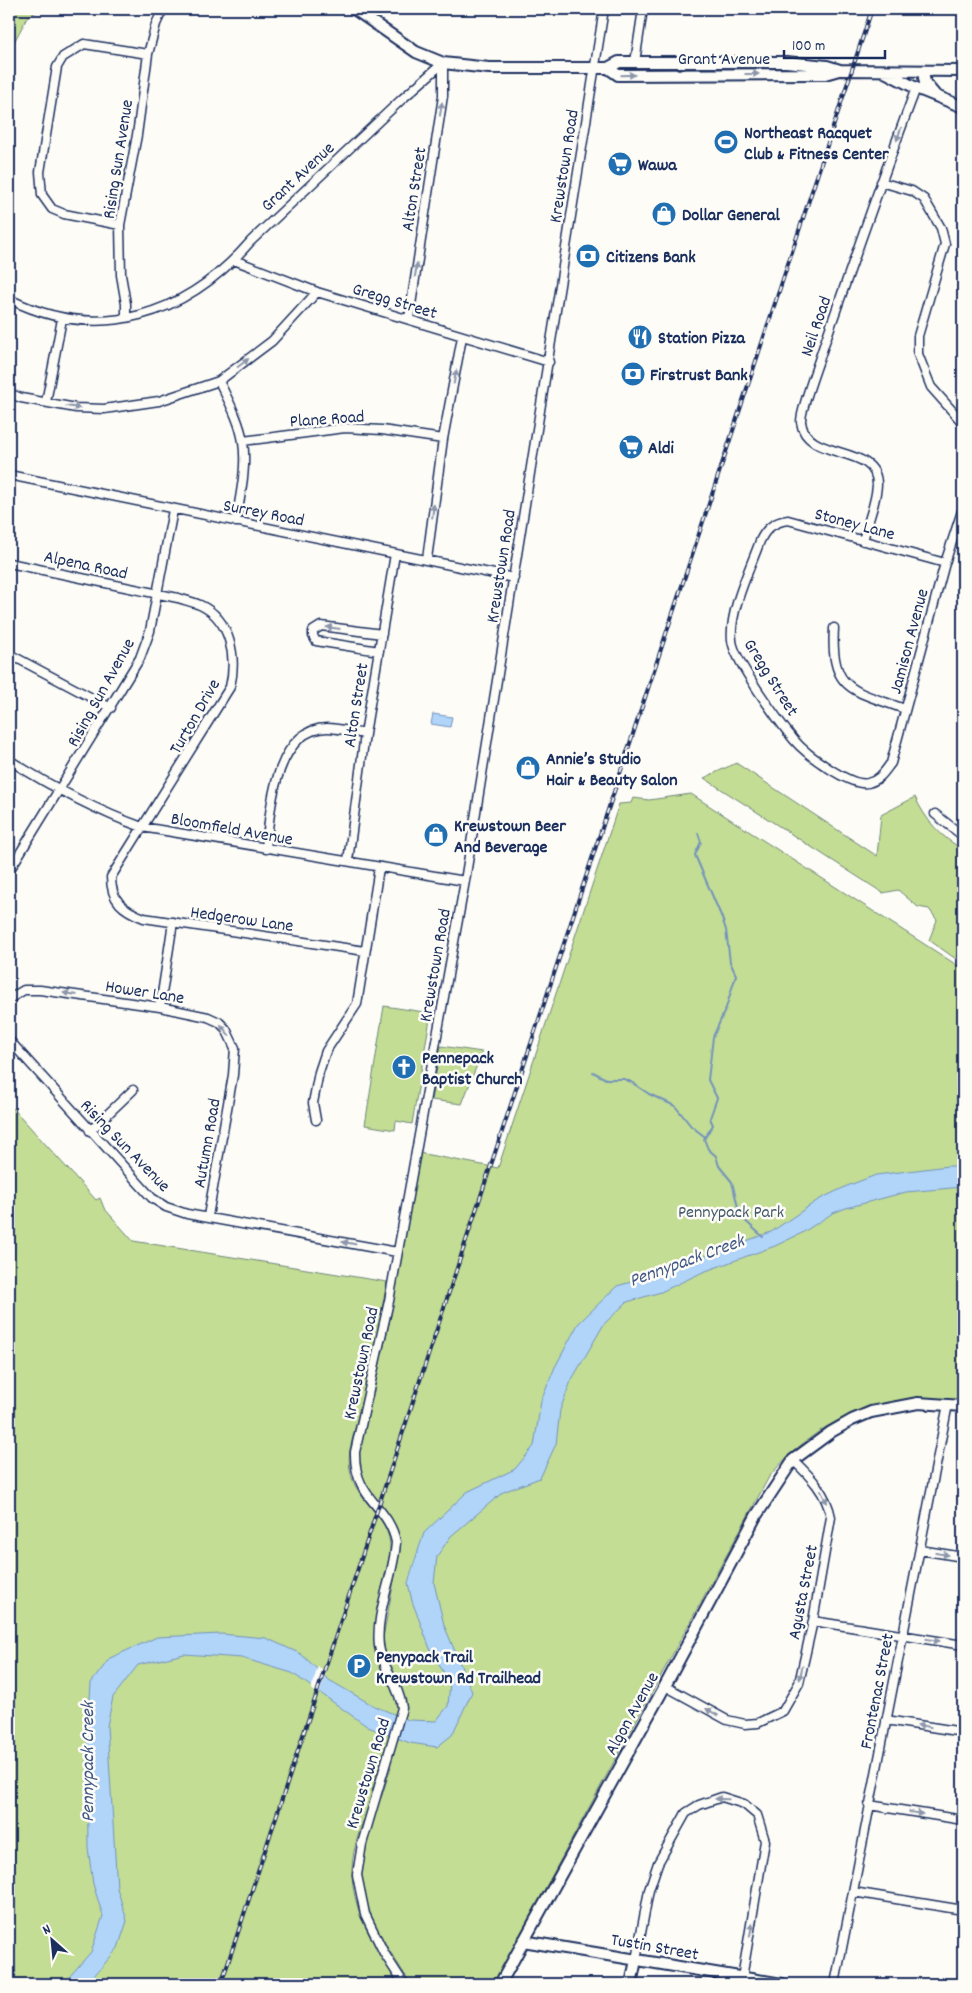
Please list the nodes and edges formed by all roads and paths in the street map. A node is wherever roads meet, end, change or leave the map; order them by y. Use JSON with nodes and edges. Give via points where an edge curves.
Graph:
{"nodes":[{"id":1,"x":163,"y":9,"type":"edge"},
{"id":2,"x":354,"y":9,"type":"edge"},
{"id":3,"x":604,"y":9,"type":"edge"},
{"id":4,"x":643,"y":9,"type":"edge"},
{"id":5,"x":148,"y":54,"type":"junction"},
{"id":6,"x":635,"y":62,"type":"junction"},
{"id":7,"x":444,"y":63,"type":"junction"},
{"id":8,"x":593,"y":68,"type":"junction"},
{"id":9,"x":608,"y":68,"type":"junction"},
{"id":10,"x":840,"y":70,"type":"junction"},
{"id":11,"x":882,"y":71,"type":"junction"},
{"id":12,"x":963,"y":71,"type":"edge"},
{"id":13,"x":923,"y":72,"type":"junction"},
{"id":14,"x":916,"y":88,"type":"junction"},
{"id":15,"x":938,"y":97,"type":"junction"},
{"id":16,"x":963,"y":107,"type":"edge"},
{"id":17,"x":881,"y":182,"type":"junction"},
{"id":18,"x":120,"y":225,"type":"junction"},
{"id":19,"x":234,"y":260,"type":"junction"},
{"id":20,"x":317,"y":292,"type":"junction"},
{"id":21,"x":9,"y":299,"type":"edge"},
{"id":22,"x":126,"y":317,"type":"junction"},
{"id":23,"x":408,"y":318,"type":"junction"},
{"id":24,"x":62,"y":319,"type":"junction"},
{"id":25,"x":462,"y":337,"type":"junction"},
{"id":26,"x":549,"y":362,"type":"junction"},
{"id":27,"x":219,"y":381,"type":"junction"},
{"id":28,"x":9,"y":393,"type":"edge"},
{"id":29,"x":46,"y":402,"type":"junction"},
{"id":30,"x":963,"y":423,"type":"edge"},
{"id":31,"x":443,"y":439,"type":"junction"},
{"id":32,"x":243,"y":441,"type":"junction"},
{"id":33,"x":9,"y":475,"type":"edge"},
{"id":34,"x":963,"y":508,"type":"edge"},
{"id":35,"x":173,"y":510,"type":"junction"},
{"id":36,"x":236,"y":522,"type":"junction"},
{"id":37,"x":763,"y":535,"type":"joint"},
{"id":38,"x":863,"y":541,"type":"junction"},
{"id":39,"x":395,"y":554,"type":"junction"},
{"id":40,"x":427,"y":559,"type":"junction"},
{"id":41,"x":944,"y":563,"type":"junction"},
{"id":42,"x":9,"y":564,"type":"edge"},
{"id":43,"x":514,"y":578,"type":"junction"},
{"id":44,"x":156,"y":594,"type":"junction"},
{"id":45,"x":834,"y":628,"type":"dead end"},
{"id":46,"x":382,"y":634,"type":"junction"},
{"id":47,"x":379,"y":651,"type":"junction"},
{"id":48,"x":9,"y":654,"type":"edge"},
{"id":49,"x":111,"y":708,"type":"junction"},
{"id":50,"x":905,"y":709,"type":"junction"},
{"id":51,"x":365,"y":734,"type":"junction"},
{"id":52,"x":9,"y":760,"type":"edge"},
{"id":53,"x":878,"y":779,"type":"joint"},
{"id":54,"x":59,"y":791,"type":"junction"},
{"id":55,"x":936,"y":814,"type":"dead end"},
{"id":56,"x":142,"y":827,"type":"junction"},
{"id":57,"x":963,"y":836,"type":"edge"},
{"id":58,"x":266,"y":849,"type":"junction"},
{"id":59,"x":348,"y":861,"type":"junction"},
{"id":60,"x":379,"y":868,"type":"junction"},
{"id":61,"x":9,"y":871,"type":"edge"},
{"id":62,"x":465,"y":880,"type":"junction"},
{"id":63,"x":119,"y":903,"type":"joint"},
{"id":64,"x":173,"y":922,"type":"junction"},
{"id":65,"x":365,"y":951,"type":"junction"},
{"id":66,"x":9,"y":999,"type":"edge"},
{"id":67,"x":160,"y":1007,"type":"junction"},
{"id":68,"x":9,"y":1040,"type":"edge"},
{"id":69,"x":233,"y":1075,"type":"joint"},
{"id":70,"x":133,"y":1090,"type":"dead end"},
{"id":71,"x":316,"y":1120,"type":"dead end"},
{"id":72,"x":90,"y":1131,"type":"junction"},
{"id":73,"x":208,"y":1216,"type":"junction"},
{"id":74,"x":397,"y":1252,"type":"junction"},
{"id":75,"x":948,"y":1404,"type":"junction"},
{"id":76,"x":963,"y":1406,"type":"edge"},
{"id":77,"x":793,"y":1460,"type":"junction"},
{"id":78,"x":920,"y":1550,"type":"junction"},
{"id":79,"x":963,"y":1557,"type":"edge"},
{"id":80,"x":813,"y":1621,"type":"junction"},
{"id":81,"x":903,"y":1636,"type":"junction"},
{"id":82,"x":963,"y":1645,"type":"edge"},
{"id":83,"x":665,"y":1686,"type":"junction"},
{"id":84,"x":886,"y":1720,"type":"junction"},
{"id":85,"x":963,"y":1732,"type":"edge"},
{"id":86,"x":869,"y":1805,"type":"junction"},
{"id":87,"x":963,"y":1820,"type":"edge"},
{"id":88,"x":853,"y":1892,"type":"junction"},
{"id":89,"x":963,"y":1910,"type":"edge"},
{"id":90,"x":523,"y":1941,"type":"junction"},
{"id":91,"x":636,"y":1960,"type":"junction"},
{"id":92,"x":742,"y":1978,"type":"junction"},
{"id":93,"x":404,"y":1984,"type":"edge"},
{"id":94,"x":500,"y":1984,"type":"edge"},
{"id":95,"x":631,"y":1984,"type":"edge"},
{"id":96,"x":782,"y":1984,"type":"edge"},
{"id":97,"x":835,"y":1984,"type":"edge"}],
"edges":[{"from":1,"to":5,"type":"street","name":"Rising Sun Avenue"},
{"from":2,"to":7,"type":"street","via":[[416,52]]},
{"from":3,"to":8,"type":"street","name":"Krewstown Road"},
{"from":4,"to":6,"type":"street"},
{"from":5,"to":18,"type":"street","name":"Rising Sun Avenue"},
{"from":5,"to":18,"type":"street","via":[[84,44],[63,57],[58,68],[40,172],[42,195],[52,209]]},
{"from":6,"to":9,"type":"street","name":"Grant Avenue","via":[[619,62]]},
{"from":6,"to":10,"type":"street","name":"Grant Avenue","via":[[786,62]]},
{"from":7,"to":8,"type":"street","name":"Grant Avenue","via":[[489,68]]},
{"from":7,"to":19,"type":"street","name":"Grant Avenue","via":[[387,113]]},
{"from":23,"to":7,"type":"street","name":"Alton Street","one_way":true,"via":[[443,96]]},
{"from":8,"to":9,"type":"street","name":"Grant Avenue"},
{"from":8,"to":26,"type":"street","name":"Krewstown Road"},
{"from":9,"to":10,"type":"street","name":"Grant Avenue","one_way":true,"via":[[618,75],[825,74]]},
{"from":10,"to":11,"type":"street","name":"Grant Avenue"},
{"from":11,"to":13,"type":"street","name":"Grant Avenue"},
{"from":11,"to":14,"type":"street"},
{"from":12,"to":13,"type":"street","name":"Grant Avenue"},
{"from":13,"to":15,"type":"street","via":[[925,83]]},
{"from":14,"to":15,"type":"street"},
{"from":14,"to":17,"type":"street","name":"Neil Road","one_way":true},
{"from":15,"to":16,"type":"street"},
{"from":17,"to":30,"type":"street","via":[[912,191],[924,199],[941,228],[945,244],[918,336],[918,354],[931,386]]},
{"from":17,"to":38,"type":"street","name":"Neil Road","via":[[812,380],[801,421],[814,442],[860,460],[873,472],[877,484]]},
{"from":18,"to":22,"type":"street","name":"Rising Sun Avenue"},
{"from":19,"to":20,"type":"street","name":"Gregg Street"},
{"from":19,"to":22,"type":"street","name":"Grant Avenue","via":[[172,303],[152,312]]},
{"from":20,"to":23,"type":"street","name":"Gregg Street"},
{"from":27,"to":20,"type":"street","one_way":true,"via":[[272,342]]},
{"from":21,"to":24,"type":"street","name":"Grant Avenue"},
{"from":22,"to":24,"type":"street","name":"Grant Avenue","via":[[90,322]]},
{"from":23,"to":25,"type":"street","name":"Gregg Street"},
{"from":24,"to":29,"type":"street"},
{"from":25,"to":26,"type":"street","name":"Gregg Street"},
{"from":31,"to":25,"type":"street","one_way":true},
{"from":26,"to":43,"type":"street","name":"Krewstown Road"},
{"from":29,"to":27,"type":"street","one_way":true,"via":[[76,408],[131,406],[159,401]]},
{"from":27,"to":32,"type":"street"},
{"from":28,"to":29,"type":"street"},
{"from":31,"to":32,"type":"street","name":"Plane Road","via":[[345,428]]},
{"from":40,"to":31,"type":"street","one_way":true},
{"from":32,"to":36,"type":"street","via":[[242,486]]},
{"from":33,"to":35,"type":"street","name":"Surrey Road"},
{"from":34,"to":41,"type":"street","name":"Jamison Avenue"},
{"from":35,"to":36,"type":"street","name":"Surrey Road"},
{"from":35,"to":44,"type":"street","name":"Rising Sun Avenue"},
{"from":36,"to":39,"type":"street","name":"Surrey Road"},
{"from":37,"to":38,"type":"street","name":"Stoney Lane","via":[[776,522],[788,520]]},
{"from":37,"to":53,"type":"street","name":"Gregg Street","via":[[736,610],[732,641],[737,655],[795,741],[848,779],[866,783]]},
{"from":38,"to":41,"type":"street","name":"Stoney Lane"},
{"from":39,"to":40,"type":"street","name":"Surrey Road"},
{"from":39,"to":46,"type":"street","name":"Alton Street"},
{"from":40,"to":43,"type":"street","name":"Surrey Road"},
{"from":41,"to":50,"type":"street","name":"Jamison Avenue"},
{"from":42,"to":44,"type":"street","name":"Alpena Road"},
{"from":43,"to":62,"type":"street","name":"Krewstown Road"},
{"from":44,"to":49,"type":"street","name":"Rising Sun Avenue","via":[[150,631],[140,658]]},
{"from":44,"to":56,"type":"street","name":"Turton Drive","via":[[201,605],[215,616],[230,641],[234,669],[230,687]]},
{"from":45,"to":50,"type":"street","via":[[834,660],[840,679],[859,692]]},
{"from":46,"to":47,"type":"street","name":"Alton Street"},
{"from":46,"to":47,"type":"street","one_way":true,"via":[[322,626],[313,631],[316,641]]},
{"from":47,"to":51,"type":"street","name":"Alton Street"},
{"from":48,"to":49,"type":"street"},
{"from":49,"to":54,"type":"street","name":"Rising Sun Avenue"},
{"from":50,"to":53,"type":"street","name":"Jamison Avenue","via":[[890,763]]},
{"from":51,"to":58,"type":"street","via":[[325,728],[308,733],[296,742],[280,768],[273,788]]},
{"from":51,"to":59,"type":"street","name":"Alton Street"},
{"from":52,"to":54,"type":"street","name":"Bloomfield Avenue"},
{"from":54,"to":56,"type":"street","name":"Bloomfield Avenue"},
{"from":54,"to":61,"type":"street","name":"Rising Sun Avenue"},
{"from":55,"to":57,"type":"street"},
{"from":56,"to":58,"type":"street","name":"Bloomfield Avenue"},
{"from":56,"to":63,"type":"street","name":"Turton Drive","via":[[112,877],[111,888]]},
{"from":58,"to":59,"type":"street","name":"Bloomfield Avenue"},
{"from":59,"to":60,"type":"street","name":"Bloomfield Avenue"},
{"from":60,"to":62,"type":"street","name":"Bloomfield Avenue"},
{"from":60,"to":65,"type":"street"},
{"from":62,"to":74,"type":"street","name":"Krewstown Road"},
{"from":63,"to":64,"type":"street","name":"Hedgerow Lane","via":[[130,913],[144,918]]},
{"from":64,"to":65,"type":"street","name":"Hedgerow Lane"},
{"from":64,"to":67,"type":"street"},
{"from":65,"to":71,"type":"street","via":[[357,1004],[326,1052],[319,1072],[313,1103]]},
{"from":67,"to":66,"type":"street","name":"Hower Lane","one_way":true,"via":[[40,990],[24,990]]},
{"from":69,"to":67,"type":"street","name":"Hower Lane","one_way":true,"via":[[235,1048],[219,1022]]},
{"from":68,"to":72,"type":"street","name":"Rising Sun Avenue"},
{"from":69,"to":73,"type":"street","name":"Autumn Road"},
{"from":70,"to":72,"type":"street"},
{"from":72,"to":73,"type":"street","name":"Rising Sun Avenue","via":[[152,1198],[187,1214]]},
{"from":74,"to":73,"type":"street","name":"Rising Sun Avenue","one_way":true},
{"from":74,"to":93,"type":"street","name":"Krewstown Road","via":[[390,1301],[355,1452],[355,1470],[360,1484],[394,1532],[396,1542],[378,1635],[381,1656],[399,1696],[401,1713],[362,1844],[357,1875],[365,1914]]},
{"from":75,"to":76,"type":"street"},
{"from":75,"to":77,"type":"street","via":[[918,1404],[871,1412],[831,1432]]},
{"from":75,"to":78,"type":"street","name":"Frontenac Street"},
{"from":77,"to":80,"type":"street","name":"Agusta Street","one_way":true,"via":[[817,1484],[828,1505],[830,1517]]},
{"from":77,"to":83,"type":"street","name":"Algon Avenue","via":[[756,1516]]},
{"from":78,"to":79,"type":"street","one_way":true},
{"from":78,"to":81,"type":"street","name":"Frontenac Street"},
{"from":80,"to":81,"type":"street"},
{"from":80,"to":83,"type":"street","name":"Agusta Street","one_way":true,"via":[[799,1684],[792,1699],[783,1711],[758,1722],[745,1724],[727,1720]]},
{"from":81,"to":82,"type":"street","one_way":true},
{"from":81,"to":84,"type":"street","name":"Frontenac Street"},
{"from":83,"to":90,"type":"street","name":"Algon Avenue"},
{"from":85,"to":84,"type":"street","one_way":true},
{"from":84,"to":86,"type":"street","name":"Frontenac Street"},
{"from":86,"to":87,"type":"street","one_way":true},
{"from":86,"to":88,"type":"street","name":"Frontenac Street"},
{"from":88,"to":89,"type":"street"},
{"from":88,"to":97,"type":"street","name":"Frontenac Street"},
{"from":90,"to":91,"type":"street","name":"Tustin Street"},
{"from":90,"to":94,"type":"street","name":"Algon Avenue"},
{"from":91,"to":92,"type":"street","name":"Tustin Street"},
{"from":92,"to":91,"type":"street","one_way":true,"via":[[766,1841],[757,1815],[744,1804],[722,1797],[699,1804],[686,1813],[658,1863],[649,1890]]},
{"from":91,"to":95,"type":"street"},
{"from":92,"to":96,"type":"street","name":"Tustin Street"}]}
